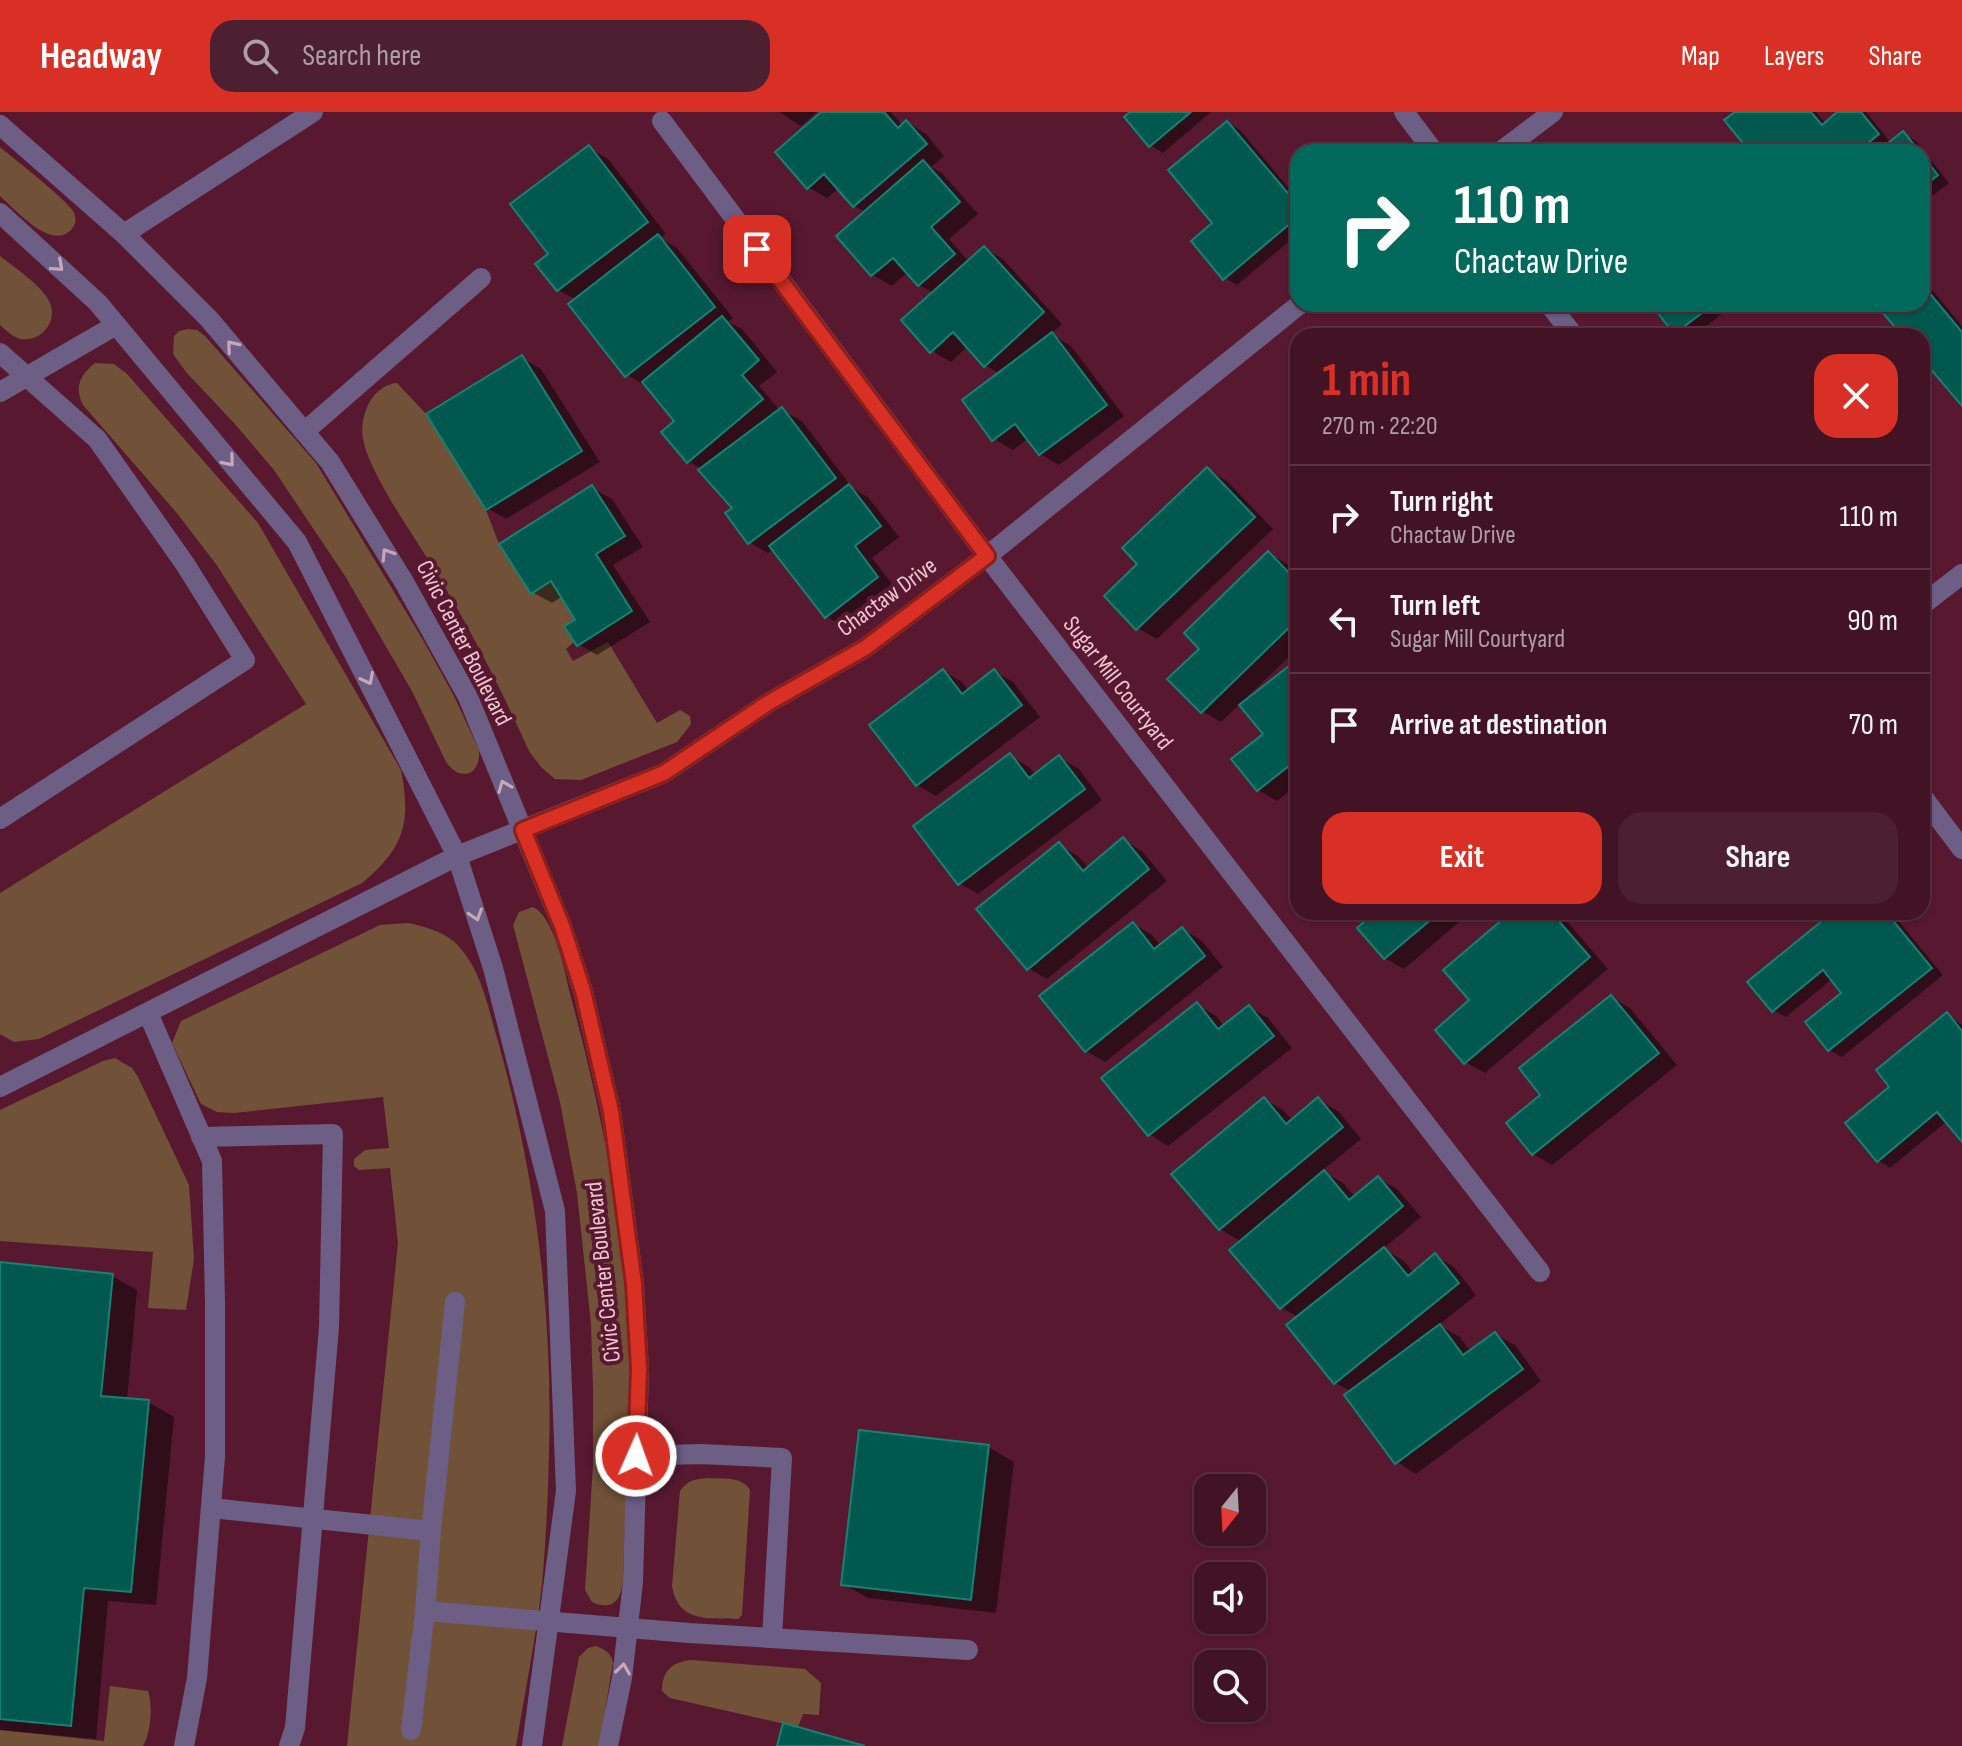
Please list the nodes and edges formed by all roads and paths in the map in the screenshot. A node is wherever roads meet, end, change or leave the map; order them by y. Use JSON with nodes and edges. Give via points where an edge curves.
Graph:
{"nodes":[{"id":1,"x":313,"y":112,"type":"edge"},
{"id":2,"x":1404,"y":112,"type":"edge"},
{"id":3,"x":1553,"y":112,"type":"edge"},
{"id":4,"x":662,"y":121,"type":"dead end"},
{"id":5,"x":0,"y":125,"type":"edge"},
{"id":6,"x":1428,"y":144,"type":"edge"},
{"id":7,"x":1511,"y":144,"type":"edge"},
{"id":8,"x":0,"y":213,"type":"edge"},
{"id":9,"x":124,"y":234,"type":"junction"},
{"id":10,"x":481,"y":278,"type":"dead end"},
{"id":11,"x":1290,"y":312,"type":"edge"},
{"id":12,"x":1555,"y":312,"type":"edge"},
{"id":13,"x":116,"y":325,"type":"junction"},
{"id":14,"x":1568,"y":328,"type":"edge"},
{"id":15,"x":0,"y":353,"type":"edge"},
{"id":16,"x":26,"y":376,"type":"junction"},
{"id":17,"x":0,"y":392,"type":"edge"},
{"id":18,"x":304,"y":432,"type":"junction"},
{"id":19,"x":987,"y":556,"type":"junction"},
{"id":20,"x":1962,"y":574,"type":"edge"},
{"id":21,"x":1930,"y":599,"type":"edge"},
{"id":22,"x":1930,"y":807,"type":"edge"},
{"id":23,"x":0,"y":819,"type":"edge"},
{"id":24,"x":523,"y":830,"type":"junction"},
{"id":25,"x":1962,"y":849,"type":"edge"},
{"id":26,"x":457,"y":856,"type":"junction"},
{"id":27,"x":148,"y":1013,"type":"junction"},
{"id":28,"x":0,"y":1087,"type":"edge"},
{"id":29,"x":201,"y":1137,"type":"junction"},
{"id":30,"x":1540,"y":1272,"type":"dead end"},
{"id":31,"x":455,"y":1302,"type":"dead end"},
{"id":32,"x":636,"y":1456,"type":"junction"},
{"id":33,"x":211,"y":1508,"type":"junction"},
{"id":34,"x":312,"y":1517,"type":"junction"},
{"id":35,"x":431,"y":1531,"type":"junction"},
{"id":36,"x":425,"y":1611,"type":"junction"},
{"id":37,"x":548,"y":1621,"type":"junction"},
{"id":38,"x":628,"y":1628,"type":"junction"},
{"id":39,"x":772,"y":1638,"type":"junction"},
{"id":40,"x":968,"y":1650,"type":"dead end"},
{"id":41,"x":411,"y":1730,"type":"dead end"},
{"id":42,"x":184,"y":1746,"type":"edge"},
{"id":43,"x":289,"y":1746,"type":"edge"},
{"id":44,"x":532,"y":1746,"type":"edge"},
{"id":45,"x":608,"y":1746,"type":"edge"}],
"edges":[{"from":1,"to":9,"type":"street"},
{"from":2,"to":6,"type":"street"},
{"from":3,"to":7,"type":"street"},
{"from":4,"to":19,"type":"street","name":"Sugar Mill Courtyard"},
{"from":5,"to":9,"type":"street","name":"Civic Center Boulevard"},
{"from":8,"to":13,"type":"street","name":"Civic Center Boulevard","one_way":true},
{"from":18,"to":9,"type":"street","name":"Civic Center Boulevard","one_way":true,"via":[[209,319]]},
{"from":10,"to":18,"type":"street"},
{"from":11,"to":19,"type":"street","name":"Chactaw Drive"},
{"from":12,"to":14,"type":"street"},
{"from":13,"to":16,"type":"street"},
{"from":13,"to":26,"type":"street","name":"Civic Center Boulevard","one_way":true,"via":[[297,542]]},
{"from":15,"to":16,"type":"street"},
{"from":16,"to":17,"type":"street"},
{"from":16,"to":23,"type":"street","via":[[97,439],[245,660]]},
{"from":24,"to":18,"type":"street","name":"Civic Center Boulevard","one_way":true,"via":[[461,684],[330,462]]},
{"from":19,"to":24,"type":"street","name":"Chactaw Drive","via":[[865,648],[768,703],[664,773]]},
{"from":19,"to":30,"type":"street","name":"Sugar Mill Courtyard"},
{"from":20,"to":21,"type":"street"},
{"from":22,"to":25,"type":"street"},
{"from":24,"to":26,"type":"street","name":"Chactaw Drive"},
{"from":24,"to":32,"type":"street","name":"Civic Center Boulevard","via":[[583,991],[611,1111],[634,1284],[639,1369]]},
{"from":26,"to":27,"type":"street","name":"Chactaw Drive"},
{"from":26,"to":37,"type":"street","name":"Civic Center Boulevard","one_way":true,"via":[[493,968],[555,1211],[566,1491]]},
{"from":27,"to":28,"type":"street","name":"Chactaw Drive"},
{"from":27,"to":29,"type":"street"},
{"from":29,"to":33,"type":"street","via":[[212,1161]]},
{"from":29,"to":34,"type":"street","via":[[333,1134],[329,1327]]},
{"from":31,"to":35,"type":"street"},
{"from":32,"to":38,"type":"street","name":"Civic Center Boulevard"},
{"from":32,"to":39,"type":"street","via":[[782,1458]]},
{"from":33,"to":34,"type":"street"},
{"from":33,"to":42,"type":"street","via":[[197,1678]]},
{"from":34,"to":35,"type":"street"},
{"from":34,"to":43,"type":"street","via":[[295,1728]]},
{"from":35,"to":36,"type":"street"},
{"from":36,"to":37,"type":"street"},
{"from":36,"to":41,"type":"street"},
{"from":37,"to":38,"type":"street"},
{"from":37,"to":44,"type":"street","name":"Civic Center Boulevard"},
{"from":38,"to":39,"type":"street"},
{"from":45,"to":38,"type":"street","name":"Civic Center Boulevard","one_way":true},
{"from":39,"to":40,"type":"street"}]}
